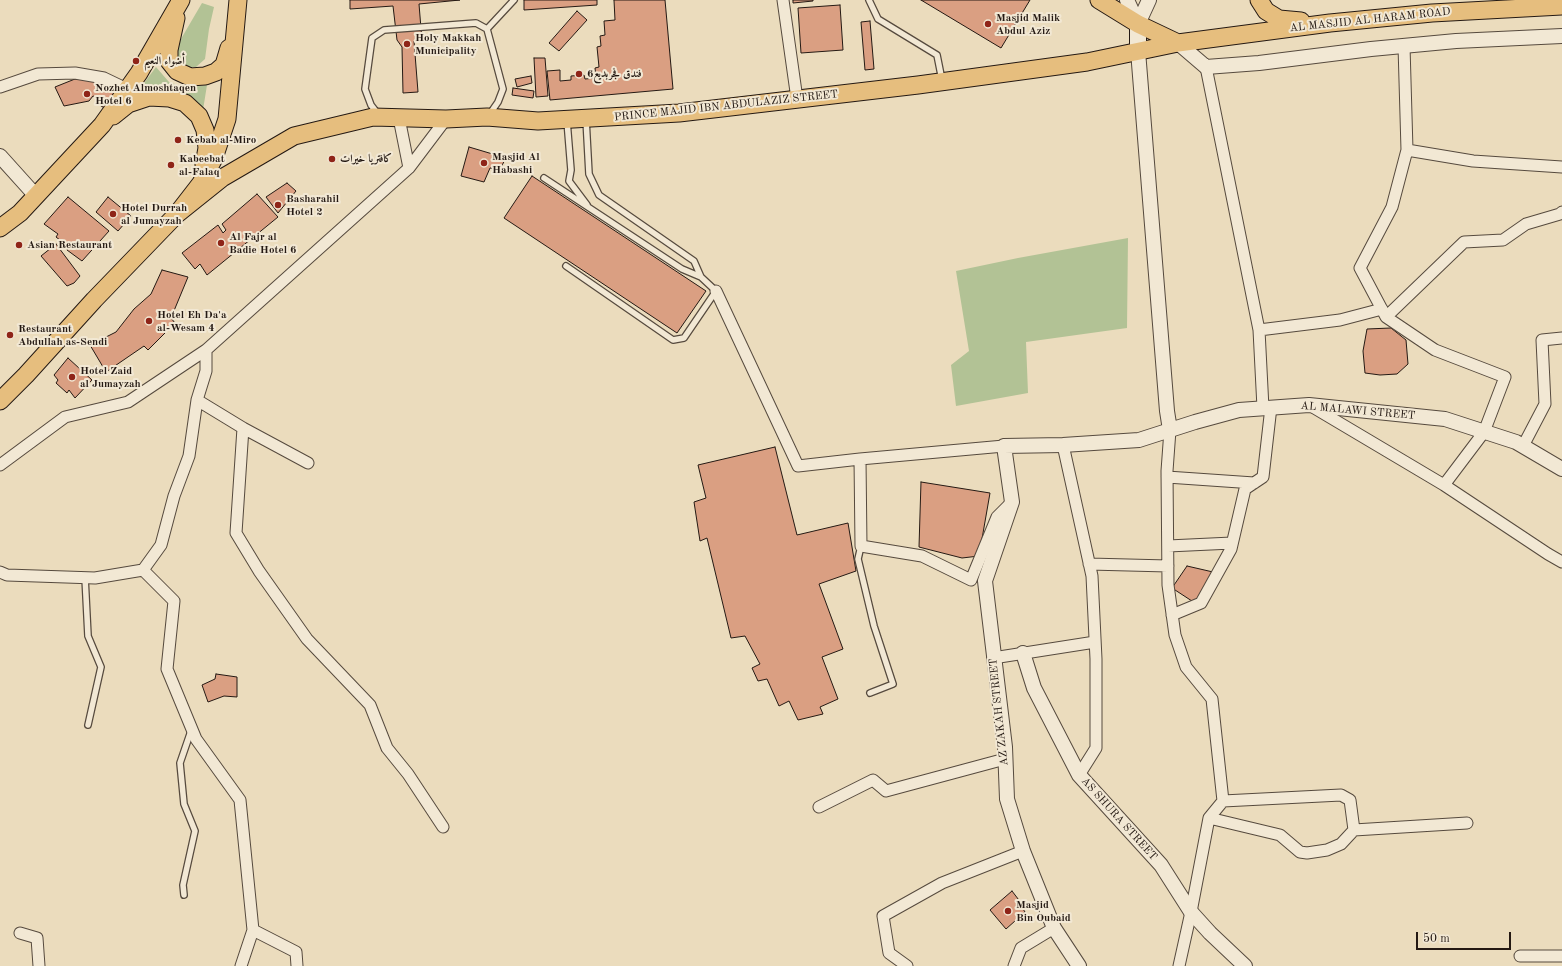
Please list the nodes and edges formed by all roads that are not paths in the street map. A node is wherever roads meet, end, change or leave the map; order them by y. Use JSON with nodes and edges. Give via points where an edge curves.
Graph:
{"nodes":[{"id":1,"x":238,"y":0,"type":"edge"},
{"id":2,"x":514,"y":0,"type":"edge"},
{"id":3,"x":783,"y":0,"type":"edge"},
{"id":4,"x":869,"y":0,"type":"edge"},
{"id":5,"x":1099,"y":0,"type":"edge"},
{"id":6,"x":1127,"y":0,"type":"edge"},
{"id":7,"x":1149,"y":0,"type":"edge"},
{"id":8,"x":1259,"y":0,"type":"edge"},
{"id":9,"x":180,"y":1,"type":"edge"},
{"id":10,"x":1562,"y":6,"type":"edge"},
{"id":11,"x":1330,"y":23,"type":"junction"},
{"id":12,"x":1138,"y":24,"type":"junction"},
{"id":13,"x":487,"y":29,"type":"junction"},
{"id":14,"x":234,"y":34,"type":"junction"},
{"id":15,"x":1562,"y":36,"type":"edge"},
{"id":16,"x":1178,"y":43,"type":"junction"},
{"id":17,"x":1404,"y":46,"type":"junction"},
{"id":18,"x":1138,"y":51,"type":"junction"},
{"id":19,"x":1206,"y":67,"type":"junction"},
{"id":20,"x":942,"y":82,"type":"junction"},
{"id":21,"x":0,"y":87,"type":"edge"},
{"id":22,"x":127,"y":89,"type":"junction"},
{"id":23,"x":797,"y":99,"type":"junction"},
{"id":24,"x":380,"y":117,"type":"junction"},
{"id":25,"x":487,"y":117,"type":"junction"},
{"id":26,"x":399,"y":118,"type":"junction"},
{"id":27,"x":446,"y":119,"type":"junction"},
{"id":28,"x":586,"y":119,"type":"junction"},
{"id":29,"x":567,"y":120,"type":"junction"},
{"id":30,"x":102,"y":125,"type":"junction"},
{"id":31,"x":1407,"y":150,"type":"junction"},
{"id":32,"x":0,"y":156,"type":"edge"},
{"id":33,"x":1562,"y":167,"type":"edge"},
{"id":34,"x":409,"y":168,"type":"junction"},
{"id":35,"x":544,"y":178,"type":"dead end"},
{"id":36,"x":201,"y":183,"type":"junction"},
{"id":37,"x":36,"y":196,"type":"junction"},
{"id":38,"x":589,"y":208,"type":"junction"},
{"id":39,"x":1562,"y":212,"type":"edge"},
{"id":40,"x":176,"y":214,"type":"junction"},
{"id":41,"x":0,"y":228,"type":"edge"},
{"id":42,"x":566,"y":266,"type":"dead end"},
{"id":43,"x":701,"y":276,"type":"junction"},
{"id":44,"x":716,"y":291,"type":"junction"},
{"id":45,"x":1384,"y":313,"type":"junction"},
{"id":46,"x":1259,"y":330,"type":"junction"},
{"id":47,"x":1562,"y":338,"type":"edge"},
{"id":48,"x":206,"y":350,"type":"junction"},
{"id":49,"x":197,"y":400,"type":"junction"},
{"id":50,"x":0,"y":401,"type":"edge"},
{"id":51,"x":1309,"y":405,"type":"junction"},
{"id":52,"x":1267,"y":408,"type":"junction"},
{"id":53,"x":243,"y":428,"type":"junction"},
{"id":54,"x":1170,"y":430,"type":"junction"},
{"id":55,"x":1484,"y":432,"type":"junction"},
{"id":56,"x":1063,"y":445,"type":"junction"},
{"id":57,"x":1004,"y":446,"type":"junction"},
{"id":58,"x":1523,"y":446,"type":"junction"},
{"id":59,"x":860,"y":459,"type":"junction"},
{"id":60,"x":308,"y":463,"type":"dead end"},
{"id":61,"x":0,"y":465,"type":"edge"},
{"id":62,"x":1562,"y":469,"type":"edge"},
{"id":63,"x":1167,"y":478,"type":"junction"},
{"id":64,"x":1254,"y":483,"type":"junction"},
{"id":65,"x":1444,"y":485,"type":"junction"},
{"id":66,"x":1012,"y":502,"type":"junction"},
{"id":67,"x":1232,"y":543,"type":"junction"},
{"id":68,"x":861,"y":546,"type":"junction"},
{"id":69,"x":1168,"y":546,"type":"junction"},
{"id":70,"x":1562,"y":562,"type":"edge"},
{"id":71,"x":1089,"y":564,"type":"junction"},
{"id":72,"x":1168,"y":566,"type":"junction"},
{"id":73,"x":143,"y":570,"type":"junction"},
{"id":74,"x":0,"y":572,"type":"edge"},
{"id":75,"x":85,"y":577,"type":"junction"},
{"id":76,"x":1172,"y":615,"type":"junction"},
{"id":77,"x":1095,"y":642,"type":"junction"},
{"id":78,"x":1023,"y":653,"type":"junction"},
{"id":79,"x":993,"y":658,"type":"junction"},
{"id":80,"x":870,"y":693,"type":"dead end"},
{"id":81,"x":88,"y":725,"type":"dead end"},
{"id":82,"x":192,"y":728,"type":"junction"},
{"id":83,"x":1005,"y":759,"type":"junction"},
{"id":84,"x":1080,"y":775,"type":"junction"},
{"id":85,"x":1223,"y":801,"type":"junction"},
{"id":86,"x":819,"y":807,"type":"dead end"},
{"id":87,"x":1209,"y":818,"type":"junction"},
{"id":88,"x":1467,"y":823,"type":"dead end"},
{"id":89,"x":443,"y":827,"type":"dead end"},
{"id":90,"x":1354,"y":830,"type":"junction"},
{"id":91,"x":1023,"y":851,"type":"junction"},
{"id":92,"x":184,"y":895,"type":"dead end"},
{"id":93,"x":1191,"y":912,"type":"junction"},
{"id":94,"x":1054,"y":928,"type":"junction"},
{"id":95,"x":253,"y":930,"type":"junction"},
{"id":96,"x":20,"y":934,"type":"dead end"},
{"id":97,"x":1520,"y":956,"type":"dead end"},
{"id":98,"x":1562,"y":956,"type":"edge"},
{"id":99,"x":39,"y":966,"type":"edge"},
{"id":100,"x":241,"y":966,"type":"edge"},
{"id":101,"x":297,"y":966,"type":"edge"},
{"id":102,"x":907,"y":966,"type":"edge"},
{"id":103,"x":1014,"y":966,"type":"edge"},
{"id":104,"x":1079,"y":966,"type":"edge"},
{"id":105,"x":1179,"y":966,"type":"edge"},
{"id":106,"x":1245,"y":966,"type":"edge"}],
"edges":[{"from":1,"to":14,"type":"main road"},
{"from":2,"to":13,"type":"lane"},
{"from":3,"to":23,"type":"street"},
{"from":4,"to":20,"type":"lane","via":[[878,19],[937,55]]},
{"from":5,"to":12,"type":"main road"},
{"from":6,"to":12,"type":"street"},
{"from":7,"to":12,"type":"street"},
{"from":8,"to":11,"type":"main road","via":[[1266,11],[1279,19]]},
{"from":9,"to":14,"type":"main road","via":[[169,50],[169,61],[178,71],[190,77],[216,72],[224,64]]},
{"from":9,"to":22,"type":"main road","via":[[139,73]]},
{"from":10,"to":11,"type":"main road","name":"AL MASJID AL HARAM ROAD","via":[[1432,13]]},
{"from":11,"to":16,"type":"main road","name":"AL MASJID AL HARAM ROAD"},
{"from":12,"to":16,"type":"main road"},
{"from":12,"to":18,"type":"main road"},
{"from":13,"to":24,"type":"lane","via":[[476,23],[391,29],[384,30],[372,38],[365,88],[371,105]]},
{"from":13,"to":25,"type":"lane","via":[[504,89]]},
{"from":14,"to":36,"type":"main road","via":[[227,119],[214,158]]},
{"from":15,"to":17,"type":"street"},
{"from":16,"to":18,"type":"main road","name":"PRINCE MAJID IBN ABDULAZIZ STREET"},
{"from":16,"to":19,"type":"street"},
{"from":17,"to":19,"type":"street"},
{"from":17,"to":31,"type":"street"},
{"from":18,"to":20,"type":"main road","name":"PRINCE MAJID IBN ABDULAZIZ STREET","via":[[1087,62]]},
{"from":18,"to":54,"type":"street"},
{"from":19,"to":46,"type":"street"},
{"from":20,"to":23,"type":"main road","name":"PRINCE MAJID IBN ABDULAZIZ STREET"},
{"from":21,"to":22,"type":"street","via":[[38,74],[74,73],[104,78]]},
{"from":22,"to":30,"type":"main road"},
{"from":23,"to":28,"type":"main road","name":"PRINCE MAJID IBN ABDULAZIZ STREET","via":[[679,113]]},
{"from":24,"to":26,"type":"main road","name":"PRINCE MAJID IBN ABDULAZIZ STREET"},
{"from":24,"to":40,"type":"main road","name":"PRINCE MAJID IBN ABDULAZIZ STREET","via":[[294,136],[222,178]]},
{"from":25,"to":27,"type":"main road","name":"PRINCE MAJID IBN ABDULAZIZ STREET"},
{"from":25,"to":29,"type":"main road","name":"PRINCE MAJID IBN ABDULAZIZ STREET","via":[[538,121]]},
{"from":26,"to":27,"type":"main road","name":"PRINCE MAJID IBN ABDULAZIZ STREET"},
{"from":26,"to":34,"type":"street"},
{"from":27,"to":34,"type":"street"},
{"from":28,"to":29,"type":"main road","name":"PRINCE MAJID IBN ABDULAZIZ STREET"},
{"from":28,"to":43,"type":"lane","via":[[589,174],[599,195],[694,260]]},
{"from":29,"to":38,"type":"lane","via":[[571,170],[569,181]]},
{"from":30,"to":36,"type":"main road","via":[[128,104],[149,97],[169,98],[185,104],[199,116],[205,130],[207,148]]},
{"from":30,"to":37,"type":"main road"},
{"from":31,"to":33,"type":"street","via":[[1473,161]]},
{"from":31,"to":45,"type":"street","via":[[1392,207],[1360,268]]},
{"from":32,"to":37,"type":"street"},
{"from":34,"to":48,"type":"street"},
{"from":35,"to":38,"type":"lane"},
{"from":36,"to":40,"type":"main road"},
{"from":37,"to":41,"type":"main road","via":[[20,213]]},
{"from":38,"to":43,"type":"lane","via":[[682,269]]},
{"from":39,"to":45,"type":"street","via":[[1526,224],[1503,240],[1464,242]]},
{"from":40,"to":50,"type":"main road"},
{"from":42,"to":44,"type":"lane","via":[[673,340],[684,338]]},
{"from":43,"to":44,"type":"lane"},
{"from":44,"to":59,"type":"street","via":[[798,466]]},
{"from":45,"to":46,"type":"street"},
{"from":45,"to":55,"type":"street","via":[[1436,350],[1505,377]]},
{"from":46,"to":52,"type":"street"},
{"from":47,"to":58,"type":"street","via":[[1542,340],[1546,404]]},
{"from":48,"to":49,"type":"street","via":[[206,371]]},
{"from":48,"to":61,"type":"street","via":[[128,402],[65,417]]},
{"from":49,"to":53,"type":"street"},
{"from":49,"to":73,"type":"street","via":[[189,456],[174,496],[161,545]]},
{"from":51,"to":52,"type":"street","name":"AL MALAWI STREET"},
{"from":51,"to":55,"type":"street","name":"AL MALAWI STREET","via":[[1445,419]]},
{"from":51,"to":65,"type":"street"},
{"from":52,"to":54,"type":"street","name":"AL MALAWI STREET","via":[[1239,410]]},
{"from":52,"to":64,"type":"street","via":[[1263,477]]},
{"from":53,"to":60,"type":"street"},
{"from":53,"to":89,"type":"street","via":[[236,534],[307,639],[370,705],[388,748]]},
{"from":54,"to":56,"type":"street","name":"AL MALAWI STREET","via":[[1139,440]]},
{"from":54,"to":63,"type":"street"},
{"from":55,"to":58,"type":"street","name":"AL MALAWI STREET"},
{"from":55,"to":65,"type":"street"},
{"from":56,"to":57,"type":"street","name":"AL MALAWI STREET"},
{"from":56,"to":71,"type":"street"},
{"from":57,"to":59,"type":"street"},
{"from":57,"to":66,"type":"street","name":"AZ ZAKAH STREET"},
{"from":58,"to":62,"type":"street","name":"AL MALAWI STREET"},
{"from":59,"to":68,"type":"street"},
{"from":63,"to":64,"type":"street"},
{"from":63,"to":69,"type":"street"},
{"from":64,"to":67,"type":"street","via":[[1245,489]]},
{"from":65,"to":70,"type":"street"},
{"from":66,"to":68,"type":"street","via":[[996,517],[971,580],[922,556]]},
{"from":66,"to":79,"type":"street","name":"AZ ZAKAH STREET","via":[[985,581]]},
{"from":67,"to":69,"type":"street"},
{"from":67,"to":76,"type":"street","via":[[1201,603]]},
{"from":68,"to":80,"type":"lane","via":[[858,559],[874,626],[893,684]]},
{"from":69,"to":72,"type":"street"},
{"from":71,"to":72,"type":"street"},
{"from":71,"to":77,"type":"street","via":[[1092,576]]},
{"from":72,"to":76,"type":"street"},
{"from":73,"to":75,"type":"street","via":[[95,578]]},
{"from":73,"to":82,"type":"street","via":[[174,601],[166,669]]},
{"from":74,"to":75,"type":"street","via":[[8,575]]},
{"from":75,"to":81,"type":"lane","via":[[88,636],[101,667]]},
{"from":76,"to":85,"type":"street","via":[[1175,635],[1186,668],[1212,699]]},
{"from":77,"to":78,"type":"street"},
{"from":77,"to":84,"type":"street","via":[[1096,748]]},
{"from":78,"to":79,"type":"street"},
{"from":78,"to":84,"type":"street","name":"AS SHURA STREET","via":[[1034,688]]},
{"from":79,"to":83,"type":"street","name":"AZ ZAKAH STREET"},
{"from":82,"to":92,"type":"lane","via":[[180,763],[184,804],[195,831],[183,884]]},
{"from":82,"to":95,"type":"street","via":[[196,739],[240,800]]},
{"from":83,"to":86,"type":"street","via":[[886,790],[873,780]]},
{"from":83,"to":91,"type":"street","name":"AZ ZAKAH STREET","via":[[1007,799]]},
{"from":84,"to":93,"type":"street","name":"AS SHURA STREET","via":[[1161,865]]},
{"from":85,"to":87,"type":"street"},
{"from":85,"to":90,"type":"street","via":[[1341,796],[1350,800]]},
{"from":87,"to":90,"type":"street","via":[[1280,835],[1300,852],[1307,853],[1338,846]]},
{"from":87,"to":93,"type":"street"},
{"from":88,"to":90,"type":"street"},
{"from":91,"to":94,"type":"street","name":"AZ ZAKAH STREET"},
{"from":91,"to":102,"type":"street","via":[[942,883],[883,916],[889,953]]},
{"from":93,"to":105,"type":"street"},
{"from":93,"to":106,"type":"street","name":"AS SHURA STREET"},
{"from":94,"to":103,"type":"street","via":[[1021,948]]},
{"from":94,"to":104,"type":"street","name":"AZ ZAKAH STREET"},
{"from":95,"to":100,"type":"street"},
{"from":95,"to":101,"type":"street","via":[[296,952]]},
{"from":96,"to":99,"type":"street","via":[[37,938]]},
{"from":97,"to":98,"type":"street"}]}
